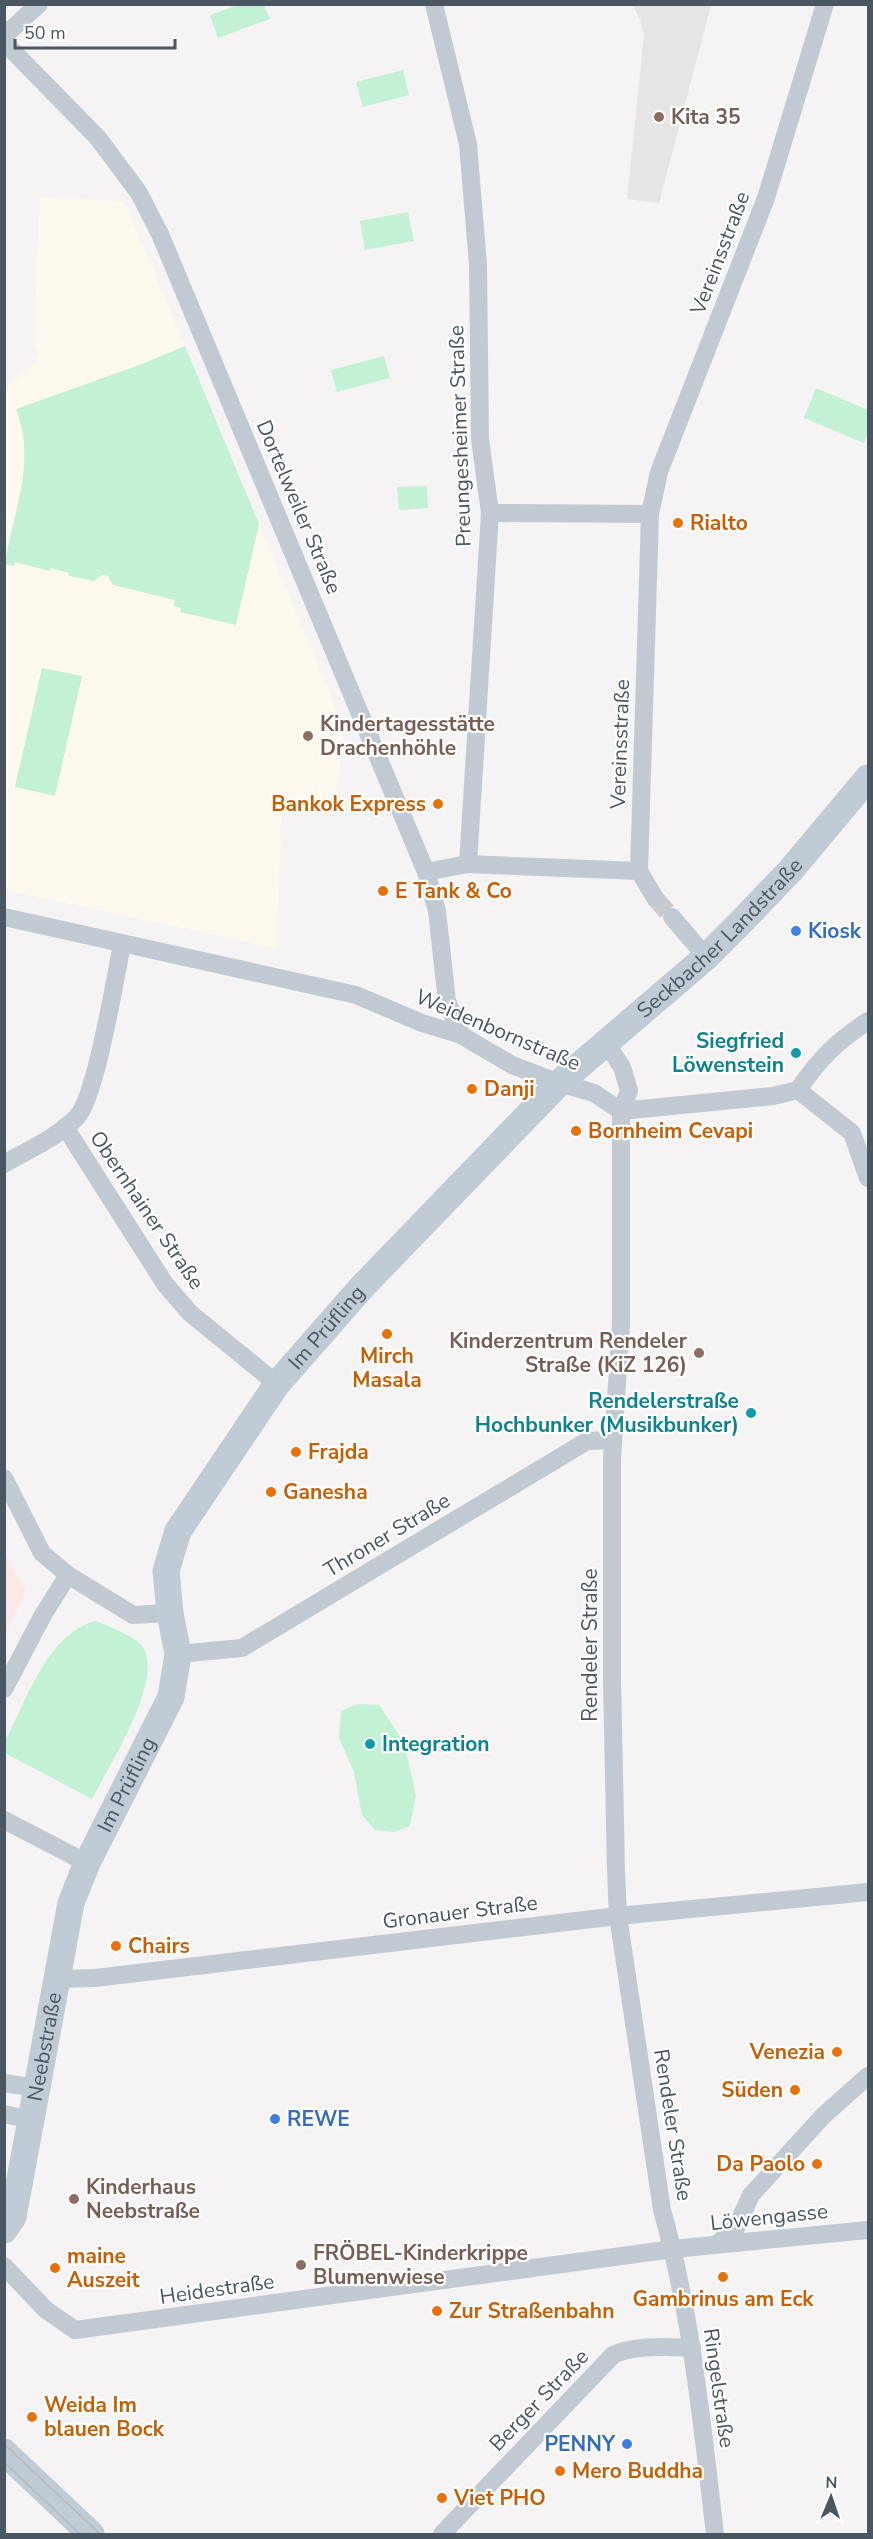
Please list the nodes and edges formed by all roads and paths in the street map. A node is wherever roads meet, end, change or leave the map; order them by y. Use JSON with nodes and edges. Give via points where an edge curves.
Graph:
{"nodes":[{"id":1,"x":39,"y":4,"type":"edge"},
{"id":2,"x":434,"y":4,"type":"edge"},
{"id":3,"x":825,"y":4,"type":"edge"},
{"id":4,"x":4,"y":36,"type":"edge"},
{"id":5,"x":4,"y":42,"type":"edge"},
{"id":6,"x":490,"y":513,"type":"junction"},
{"id":7,"x":650,"y":514,"type":"junction"},
{"id":8,"x":868,"y":778,"type":"edge"},
{"id":9,"x":468,"y":864,"type":"junction"},
{"id":10,"x":639,"y":871,"type":"junction"},
{"id":11,"x":426,"y":872,"type":"junction"},
{"id":12,"x":655,"y":898,"type":"tunnel mouth"},
{"id":13,"x":4,"y":917,"type":"edge"},
{"id":14,"x":672,"y":917,"type":"tunnel mouth"},
{"id":15,"x":122,"y":945,"type":"junction"},
{"id":16,"x":706,"y":957,"type":"junction"},
{"id":17,"x":868,"y":1021,"type":"edge"},
{"id":18,"x":461,"y":1035,"type":"junction"},
{"id":19,"x":606,"y":1043,"type":"junction"},
{"id":20,"x":560,"y":1083,"type":"junction"},
{"id":21,"x":798,"y":1090,"type":"junction"},
{"id":22,"x":621,"y":1111,"type":"junction"},
{"id":23,"x":65,"y":1127,"type":"junction"},
{"id":24,"x":862,"y":1139,"type":"edge"},
{"id":25,"x":4,"y":1164,"type":"edge"},
{"id":26,"x":868,"y":1178,"type":"edge"},
{"id":27,"x":277,"y":1384,"type":"junction"},
{"id":28,"x":613,"y":1440,"type":"junction"},
{"id":29,"x":4,"y":1478,"type":"edge"},
{"id":30,"x":68,"y":1575,"type":"junction"},
{"id":31,"x":170,"y":1613,"type":"junction"},
{"id":32,"x":178,"y":1654,"type":"junction"},
{"id":33,"x":4,"y":1689,"type":"edge"},
{"id":34,"x":4,"y":1820,"type":"edge"},
{"id":35,"x":87,"y":1863,"type":"junction"},
{"id":36,"x":868,"y":1892,"type":"edge"},
{"id":37,"x":618,"y":1916,"type":"junction"},
{"id":38,"x":58,"y":1979,"type":"junction"},
{"id":39,"x":868,"y":2076,"type":"edge"},
{"id":40,"x":4,"y":2083,"type":"edge"},
{"id":41,"x":37,"y":2088,"type":"junction"},
{"id":42,"x":4,"y":2114,"type":"edge"},
{"id":43,"x":31,"y":2120,"type":"junction"},
{"id":44,"x":4,"y":2230,"type":"edge"},
{"id":45,"x":868,"y":2230,"type":"edge"},
{"id":46,"x":717,"y":2244,"type":"junction"},
{"id":47,"x":673,"y":2249,"type":"junction"},
{"id":48,"x":4,"y":2266,"type":"edge"},
{"id":49,"x":692,"y":2347,"type":"junction"},
{"id":50,"x":4,"y":2452,"type":"edge"},
{"id":51,"x":91,"y":2535,"type":"edge"},
{"id":52,"x":442,"y":2535,"type":"edge"},
{"id":53,"x":715,"y":2535,"type":"edge"}],
"edges":[{"from":1,"to":4,"type":"street"},
{"from":2,"to":6,"type":"street","name":"Preungesheimer Straße","via":[[468,144],[478,265],[480,439]]},
{"from":3,"to":7,"type":"street","name":"Vereinsstraße","via":[[766,198],[658,472]]},
{"from":5,"to":11,"type":"street","name":"Dortelweiler Straße","via":[[98,138],[139,193],[160,234]]},
{"from":6,"to":7,"type":"street"},
{"from":6,"to":9,"type":"street","name":"Preungesheimer Straße"},
{"from":7,"to":10,"type":"street","name":"Vereinsstraße"},
{"from":8,"to":16,"type":"main road","name":"Seckbacher Landstraße","via":[[790,871]]},
{"from":9,"to":10,"type":"street"},
{"from":9,"to":11,"type":"street"},
{"from":10,"to":12,"type":"street"},
{"from":11,"to":18,"type":"street","name":"Dortelweiler Straße","via":[[437,911],[447,1001]]},
{"from":13,"to":15,"type":"street","name":"Weidenbornstraße"},
{"from":14,"to":16,"type":"street"},
{"from":15,"to":18,"type":"street","name":"Weidenbornstraße","via":[[356,995]]},
{"from":15,"to":23,"type":"street","via":[[91,1091],[79,1115]]},
{"from":16,"to":19,"type":"main road","name":"Seckbacher Landstraße"},
{"from":17,"to":21,"type":"street","via":[[840,1040],[815,1065]]},
{"from":18,"to":20,"type":"street","name":"Weidenbornstraße","via":[[512,1065]]},
{"from":19,"to":20,"type":"main road","name":"Seckbacher Landstraße"},
{"from":19,"to":22,"type":"street","name":"Rendeler Straße","via":[[622,1067],[629,1091]]},
{"from":20,"to":22,"type":"street","name":"Weidenbornstraße","via":[[594,1093]]},
{"from":20,"to":27,"type":"main road","name":"Im Prüfling","via":[[362,1287]]},
{"from":21,"to":22,"type":"street","via":[[773,1096]]},
{"from":21,"to":24,"type":"street"},
{"from":22,"to":28,"type":"street","name":"Rendeler Straße","via":[[621,1324]]},
{"from":23,"to":25,"type":"street"},
{"from":23,"to":27,"type":"street","name":"Obernhainer Straße","via":[[165,1284],[190,1313]]},
{"from":24,"to":26,"type":"street"},
{"from":27,"to":31,"type":"main road","name":"Im Prüfling","via":[[178,1531],[166,1571]]},
{"from":28,"to":32,"type":"street","name":"Throner Straße","via":[[587,1441],[242,1648]]},
{"from":28,"to":37,"type":"street","name":"Rendeler Straße","via":[[612,1680]]},
{"from":29,"to":30,"type":"street","via":[[42,1553]]},
{"from":30,"to":31,"type":"street","via":[[133,1615]]},
{"from":30,"to":33,"type":"street"},
{"from":31,"to":32,"type":"main road","name":"Im Prüfling"},
{"from":32,"to":35,"type":"main road","name":"Im Prüfling","via":[[171,1697]]},
{"from":34,"to":35,"type":"street"},
{"from":35,"to":38,"type":"main road","name":"Neebstraße","via":[[71,1903]]},
{"from":36,"to":37,"type":"street","name":"Gronauer Straße"},
{"from":37,"to":38,"type":"street","name":"Gronauer Straße","via":[[95,1978]]},
{"from":37,"to":47,"type":"street","name":"Rendeler Straße","via":[[662,2210]]},
{"from":38,"to":41,"type":"main road","name":"Neebstraße"},
{"from":39,"to":46,"type":"street","via":[[824,2115],[751,2195],[736,2228]]},
{"from":40,"to":41,"type":"street"},
{"from":41,"to":43,"type":"main road","name":"Neebstraße"},
{"from":42,"to":43,"type":"street"},
{"from":43,"to":44,"type":"main road","name":"Neebstraße","via":[[13,2217]]},
{"from":45,"to":46,"type":"street","name":"Löwengasse"},
{"from":46,"to":47,"type":"street","name":"Löwengasse"},
{"from":47,"to":48,"type":"street","name":"Heidestraße","via":[[75,2330],[46,2310]]},
{"from":47,"to":49,"type":"street","name":"Ringelstraße"},
{"from":49,"to":52,"type":"street","name":"Berger Straße","via":[[638,2349],[613,2355]]},
{"from":49,"to":53,"type":"street","name":"Ringelstraße"},
{"from":50,"to":51,"type":"main road"}]}
